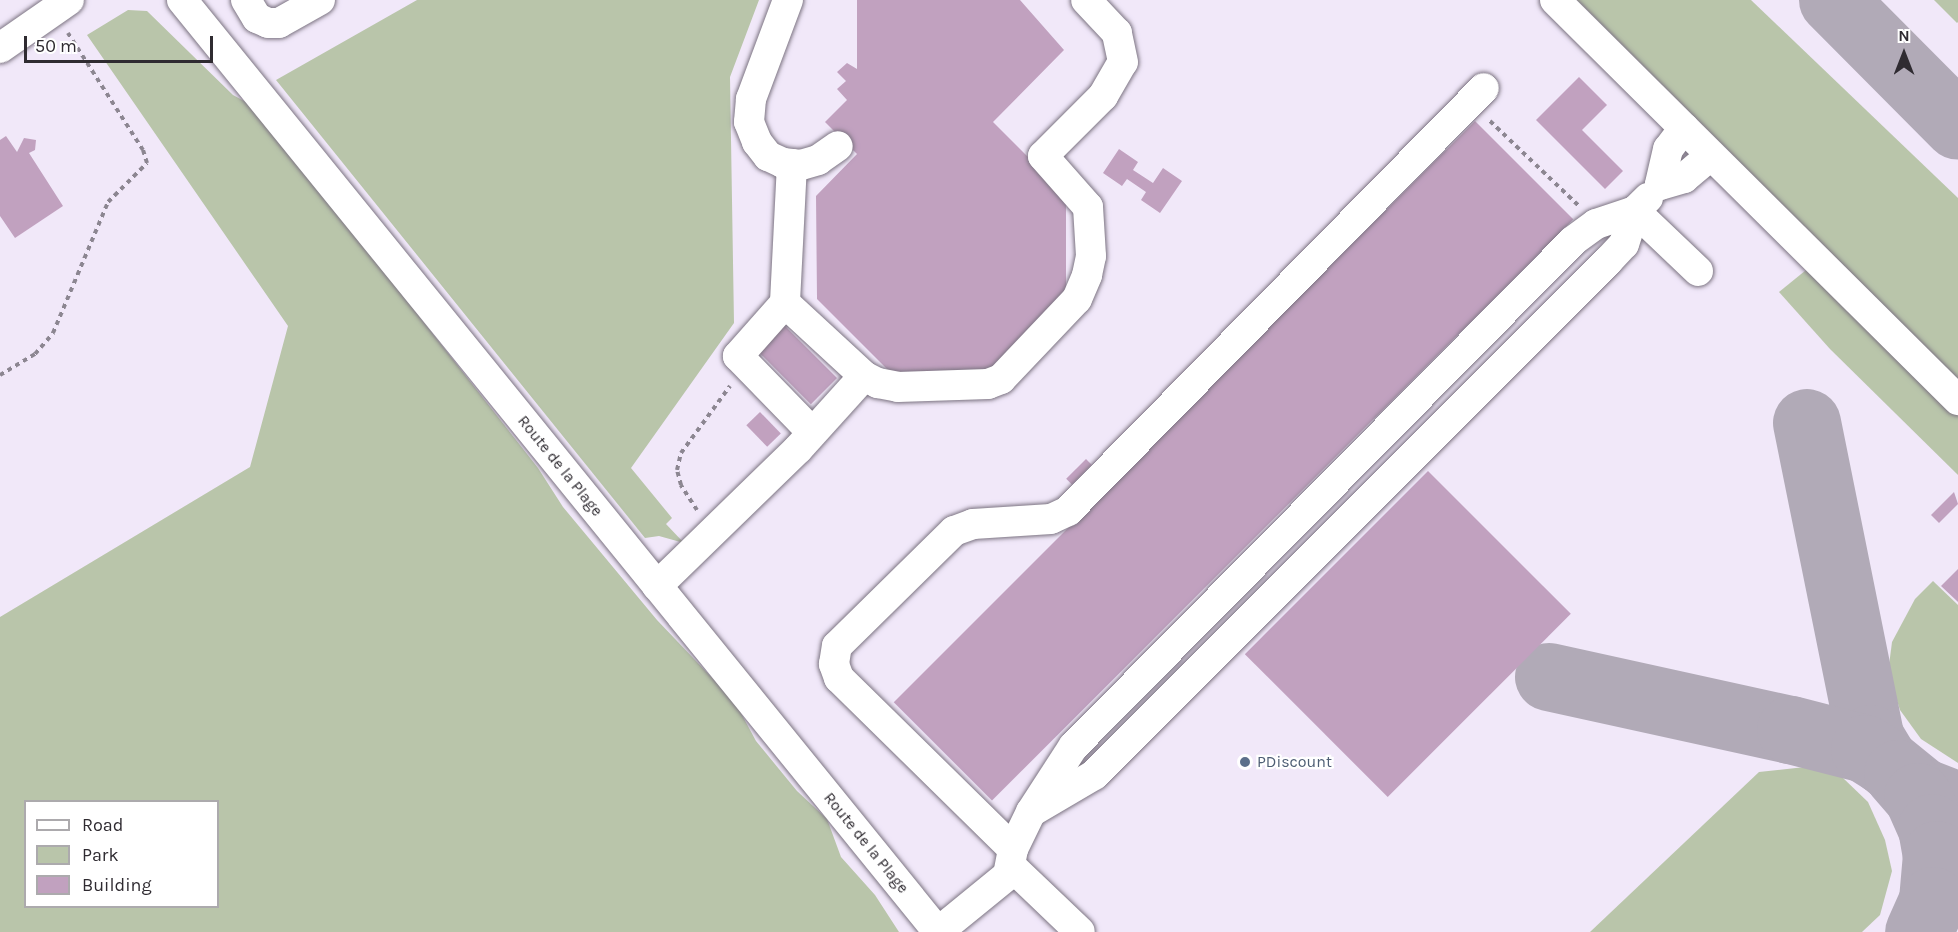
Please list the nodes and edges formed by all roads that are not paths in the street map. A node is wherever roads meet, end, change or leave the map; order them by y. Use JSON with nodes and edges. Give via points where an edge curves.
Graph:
{"nodes":[{"id":1,"x":182,"y":0,"type":"edge"},
{"id":2,"x":246,"y":0,"type":"edge"},
{"id":3,"x":320,"y":0,"type":"edge"},
{"id":4,"x":788,"y":0,"type":"edge"},
{"id":5,"x":1086,"y":0,"type":"edge"},
{"id":6,"x":1555,"y":0,"type":"edge"},
{"id":7,"x":61,"y":5,"type":"edge"},
{"id":8,"x":0,"y":48,"type":"edge"},
{"id":9,"x":1477,"y":95,"type":"road end"},
{"id":10,"x":1684,"y":128,"type":"junction"},
{"id":11,"x":838,"y":146,"type":"dead end"},
{"id":12,"x":1711,"y":155,"type":"junction"},
{"id":13,"x":792,"y":164,"type":"junction"},
{"id":14,"x":1660,"y":185,"type":"junction"},
{"id":15,"x":1635,"y":211,"type":"junction"},
{"id":16,"x":1698,"y":271,"type":"dead end"},
{"id":17,"x":785,"y":303,"type":"junction"},
{"id":18,"x":864,"y":376,"type":"junction"},
{"id":19,"x":1958,"y":400,"type":"edge"},
{"id":20,"x":812,"y":432,"type":"junction"},
{"id":21,"x":657,"y":586,"type":"junction"},
{"id":22,"x":1031,"y":812,"type":"junction"},
{"id":23,"x":1012,"y":858,"type":"junction"},
{"id":24,"x":938,"y":932,"type":"edge"},
{"id":25,"x":1080,"y":932,"type":"edge"}],
"edges":[{"from":1,"to":21,"type":"street","name":"Route de la Plage"},
{"from":2,"to":3,"type":"street","via":[[257,18],[279,23]]},
{"from":4,"to":13,"type":"street","via":[[751,99],[749,122],[768,156]]},
{"from":5,"to":18,"type":"street","via":[[1117,33],[1123,62],[1103,96],[1043,156],[1083,197],[1091,216],[1091,256],[1077,299],[1001,379],[988,384],[898,387]]},
{"from":6,"to":10,"type":"street"},
{"from":7,"to":8,"type":"street"},
{"from":9,"to":23,"type":"street","via":[[1068,511],[1051,519],[973,524],[954,531],[837,646],[834,664],[839,678]]},
{"from":10,"to":12,"type":"street"},
{"from":10,"to":14,"type":"street","via":[[1668,149]]},
{"from":11,"to":13,"type":"street","via":[[818,160]]},
{"from":12,"to":14,"type":"street","via":[[1696,170]]},
{"from":12,"to":19,"type":"street"},
{"from":13,"to":17,"type":"street"},
{"from":14,"to":15,"type":"street"},
{"from":15,"to":16,"type":"street"},
{"from":15,"to":22,"type":"street","via":[[1624,244],[1608,261],[1094,775]]},
{"from":15,"to":22,"type":"street","via":[[1596,224],[1573,241],[1073,747]]},
{"from":17,"to":18,"type":"street"},
{"from":17,"to":20,"type":"street","via":[[740,350],[739,360]]},
{"from":18,"to":20,"type":"street"},
{"from":20,"to":21,"type":"street"},
{"from":21,"to":24,"type":"street","name":"Route de la Plage"},
{"from":22,"to":23,"type":"street"},
{"from":23,"to":24,"type":"street","via":[[1002,882]]},
{"from":23,"to":25,"type":"street"}]}
